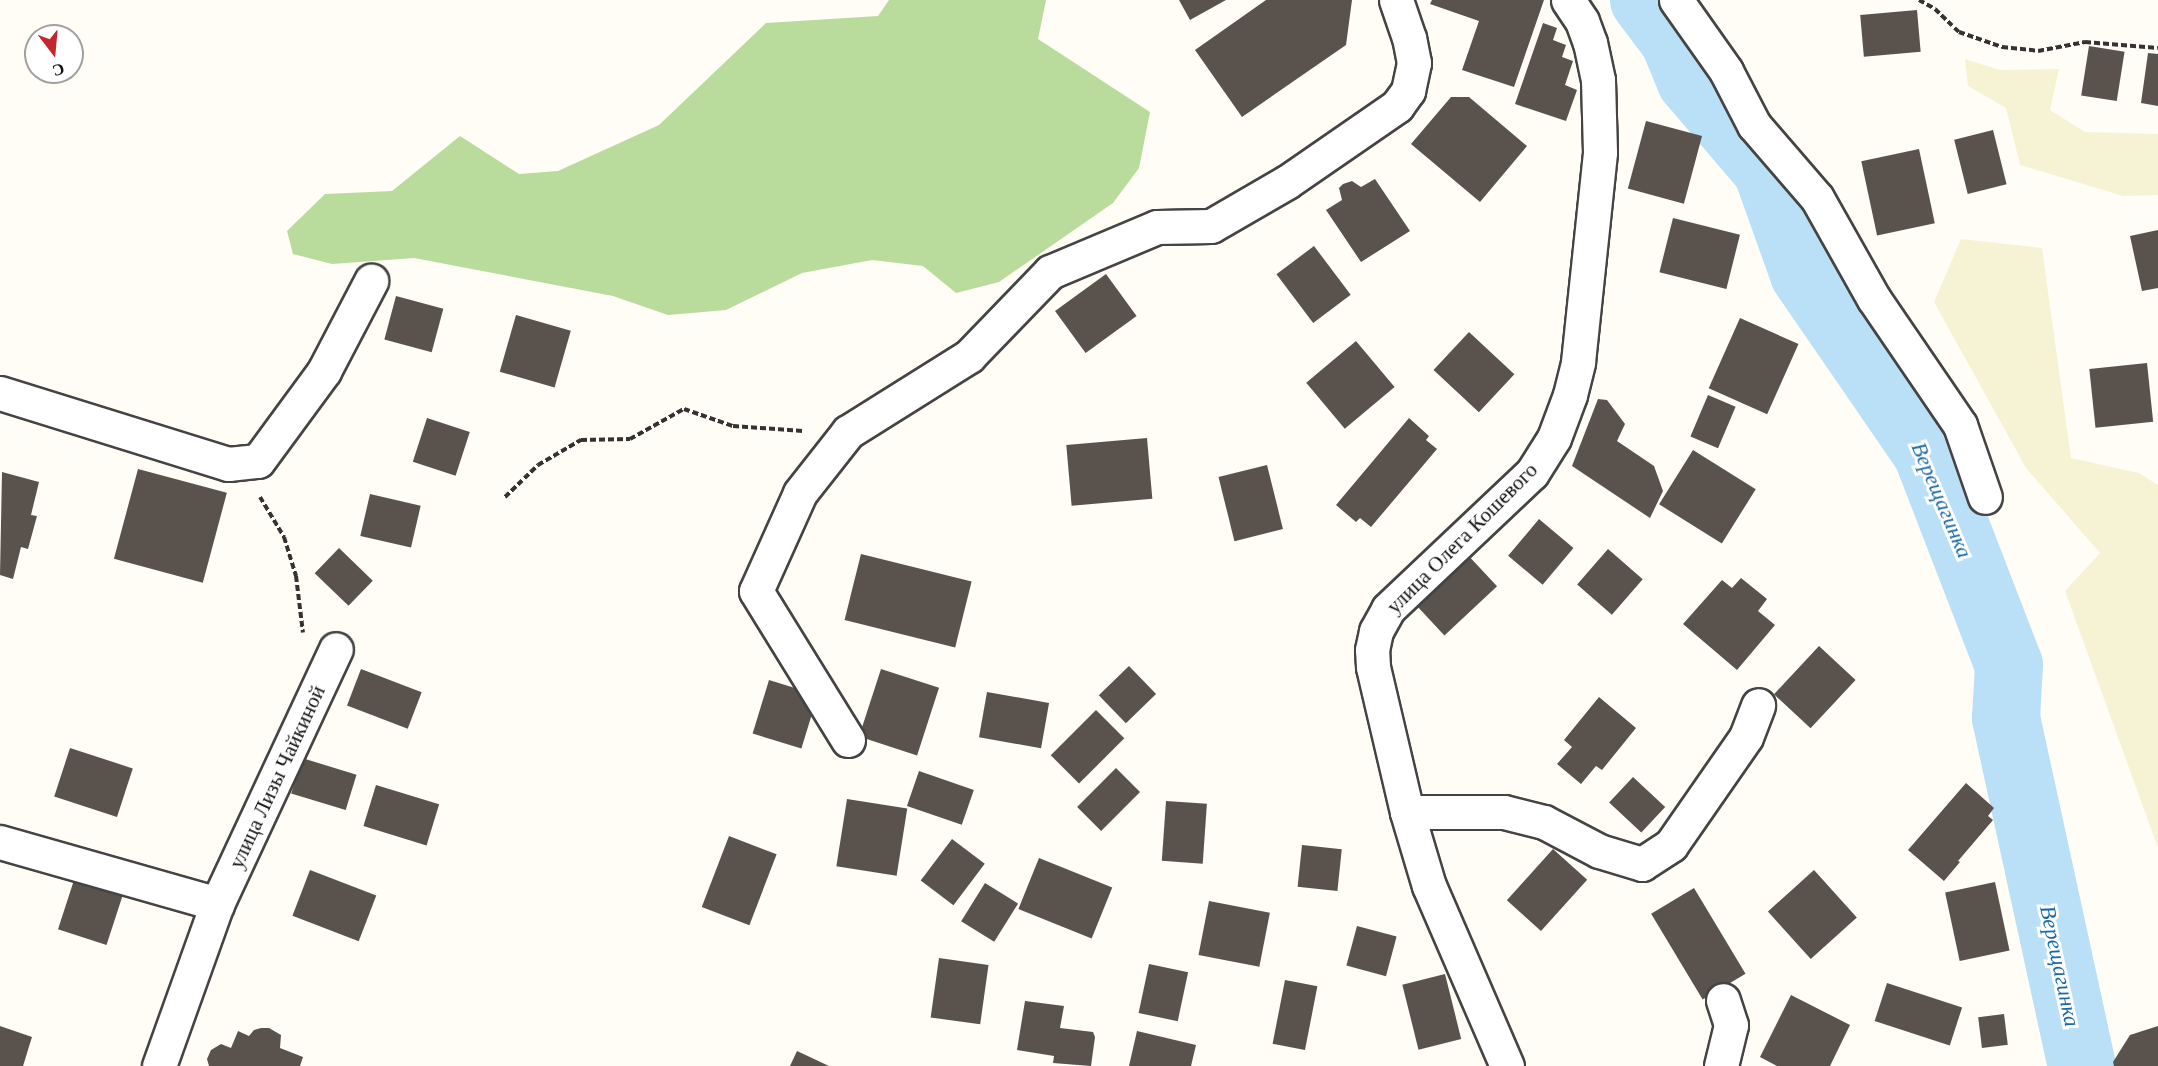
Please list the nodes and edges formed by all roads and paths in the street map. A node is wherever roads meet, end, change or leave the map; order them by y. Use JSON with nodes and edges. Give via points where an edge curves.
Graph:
{"nodes":[{"id":1,"x":1396,"y":0,"type":"edge"},
{"id":2,"x":1568,"y":0,"type":"edge"},
{"id":3,"x":1676,"y":0,"type":"edge"},
{"id":4,"x":1919,"y":0,"type":"edge"},
{"id":5,"x":2158,"y":48,"type":"edge"},
{"id":6,"x":370,"y":281,"type":"dead end"},
{"id":7,"x":0,"y":393,"type":"edge"},
{"id":8,"x":848,"y":432,"type":"junction"},
{"id":9,"x":243,"y":462,"type":"junction"},
{"id":10,"x":505,"y":497,"type":"dead end"},
{"id":11,"x":1985,"y":497,"type":"dead end"},
{"id":12,"x":304,"y":639,"type":"dead end"},
{"id":13,"x":336,"y":649,"type":"dead end"},
{"id":14,"x":1758,"y":705,"type":"dead end"},
{"id":15,"x":848,"y":740,"type":"dead end"},
{"id":16,"x":1407,"y":812,"type":"junction"},
{"id":17,"x":0,"y":842,"type":"edge"},
{"id":18,"x":217,"y":904,"type":"junction"},
{"id":19,"x":1723,"y":1000,"type":"dead end"},
{"id":20,"x":159,"y":1066,"type":"edge"},
{"id":21,"x":1507,"y":1066,"type":"edge"},
{"id":22,"x":1721,"y":1066,"type":"edge"}],
"edges":[{"from":1,"to":8,"type":"street","via":[[1414,63],[1408,91],[1397,106],[1287,182],[1211,226],[1157,227],[1050,272],[969,356]]},
{"from":2,"to":16,"type":"street","name":"улица Олега Кошевого","via":[[1582,21],[1598,80],[1600,152],[1578,362],[1554,438],[1532,473],[1388,609],[1376,631],[1374,667]]},
{"from":3,"to":11,"type":"street","via":[[1726,71],[1754,125],[1817,198],[1874,299],[1960,425]]},
{"from":4,"to":5,"type":"path","via":[[1959,32],[2002,47],[2038,51],[2085,42]]},
{"from":6,"to":9,"type":"street","via":[[324,372]]},
{"from":7,"to":9,"type":"street"},
{"from":8,"to":10,"type":"path","via":[[732,426],[684,409],[630,440],[580,440],[538,465]]},
{"from":8,"to":15,"type":"street","via":[[800,493],[756,591]]},
{"from":9,"to":12,"type":"path","via":[[284,537],[296,576]]},
{"from":13,"to":18,"type":"street","name":"улица Лизы Чайкиной"},
{"from":14,"to":16,"type":"street","via":[[1746,737],[1671,845],[1642,864],[1599,851],[1544,822],[1504,812]]},
{"from":16,"to":21,"type":"street","name":"улица Олега Кошевого","via":[[1429,886]]},
{"from":17,"to":18,"type":"street"},
{"from":18,"to":20,"type":"street","name":"улица Лизы Чайкиной"},
{"from":19,"to":22,"type":"street","via":[[1731,1025]]}]}
